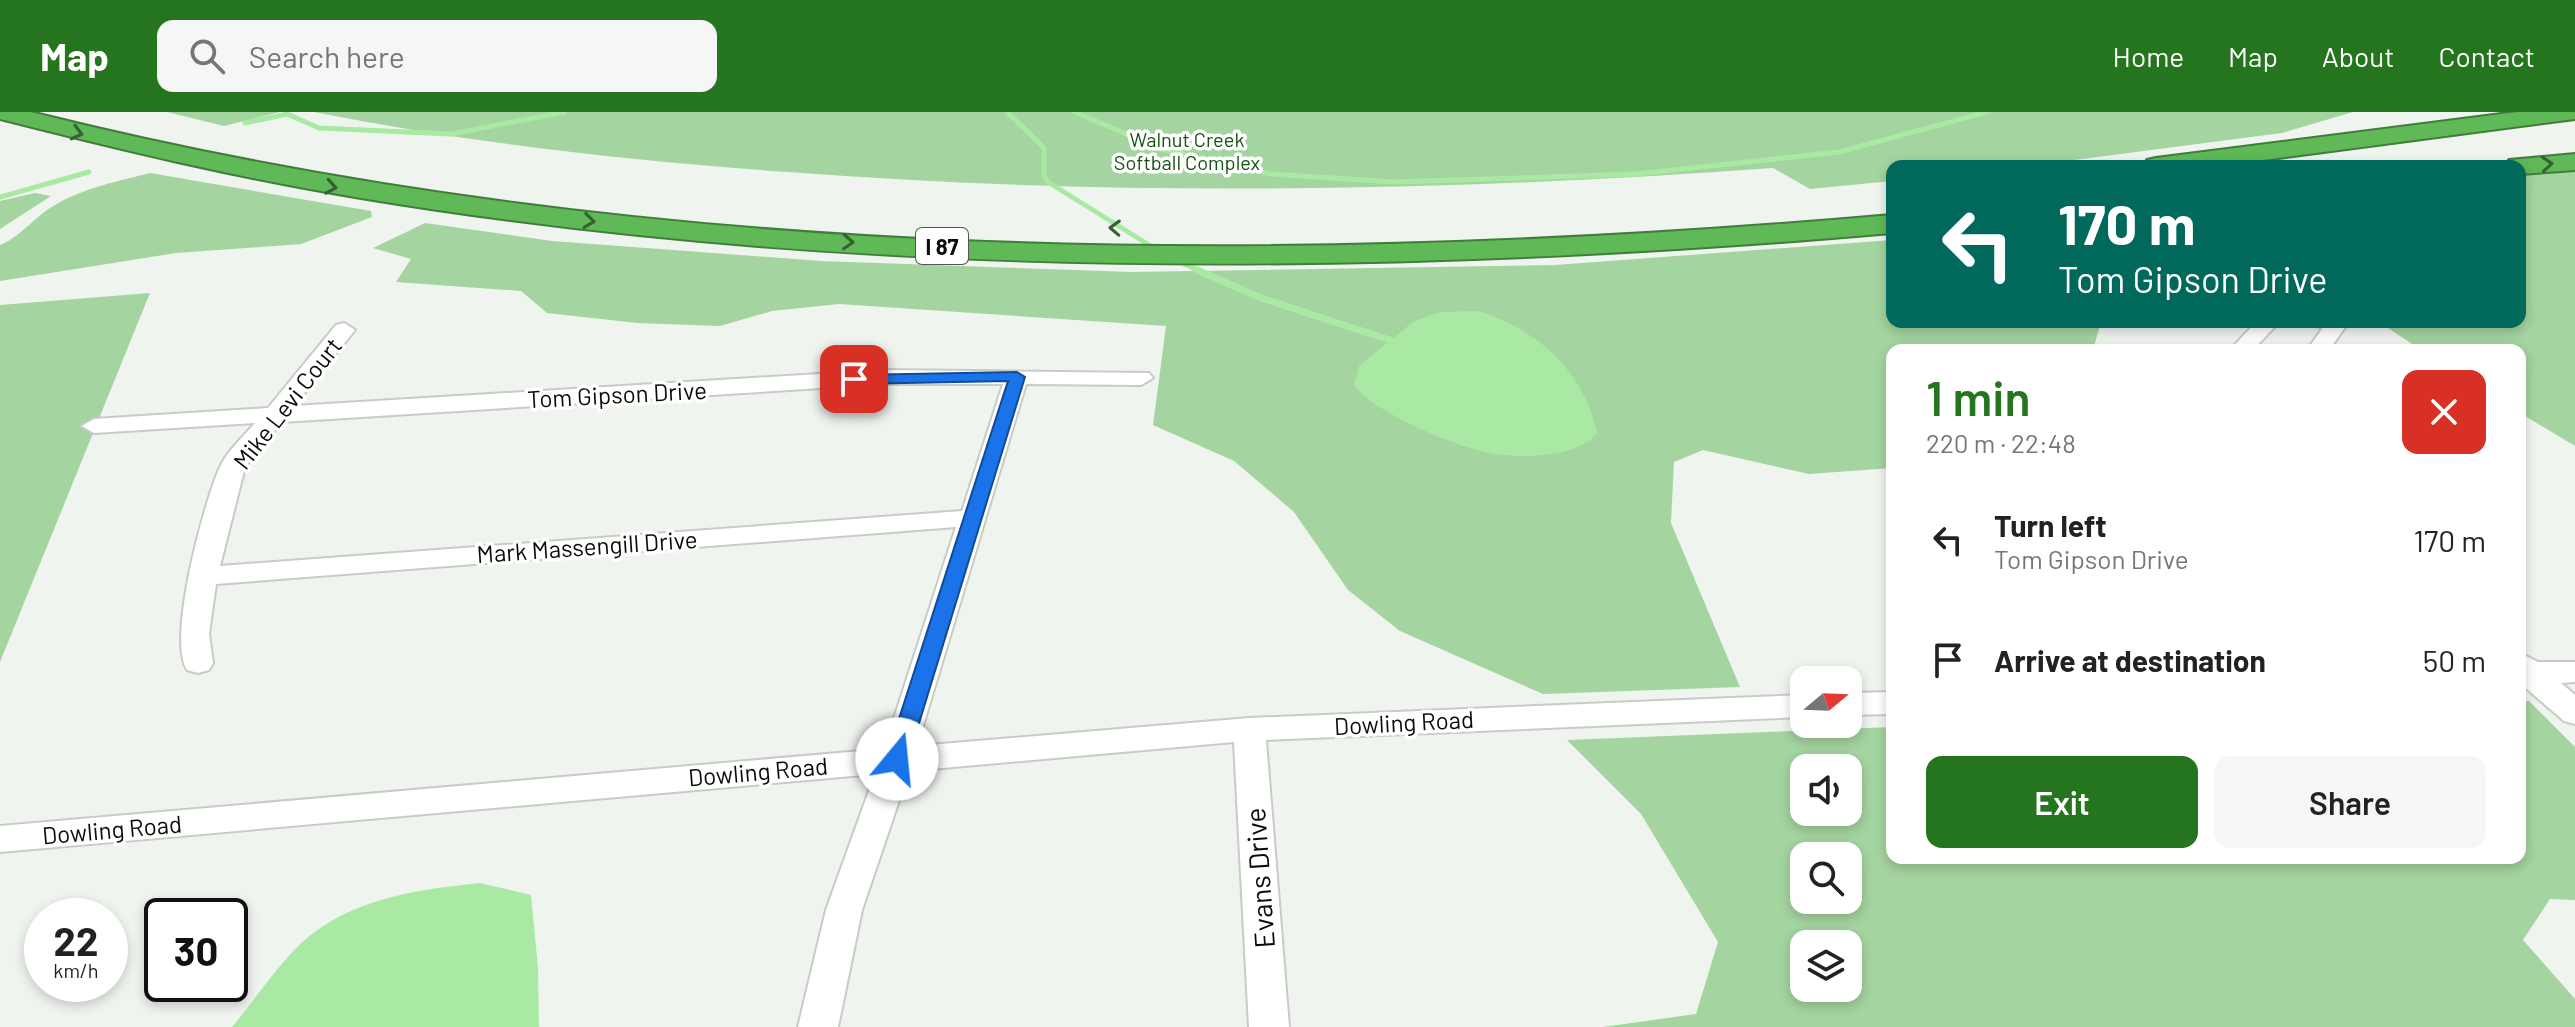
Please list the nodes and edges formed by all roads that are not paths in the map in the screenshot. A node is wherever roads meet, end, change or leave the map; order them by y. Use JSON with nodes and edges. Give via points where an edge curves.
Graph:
{"nodes":[{"id":1,"x":2,"y":112,"type":"edge"},
{"id":2,"x":106,"y":112,"type":"edge"},
{"id":3,"x":2450,"y":112,"type":"edge"},
{"id":4,"x":2575,"y":112,"type":"edge"},
{"id":5,"x":2575,"y":134,"type":"edge"},
{"id":6,"x":2269,"y":152,"type":"junction"},
{"id":7,"x":2204,"y":160,"type":"edge"},
{"id":8,"x":2393,"y":160,"type":"edge"},
{"id":9,"x":2575,"y":162,"type":"edge"},
{"id":10,"x":2526,"y":165,"type":"edge"},
{"id":11,"x":1877,"y":198,"type":"dead end"},
{"id":12,"x":1886,"y":225,"type":"edge"},
{"id":13,"x":2262,"y":328,"type":"edge"},
{"id":14,"x":344,"y":330,"type":"dead end"},
{"id":15,"x":2247,"y":344,"type":"edge"},
{"id":16,"x":1017,"y":377,"type":"junction"},
{"id":17,"x":1141,"y":378,"type":"dead end"},
{"id":18,"x":273,"y":415,"type":"junction"},
{"id":19,"x":94,"y":426,"type":"dead end"},
{"id":20,"x":972,"y":518,"type":"junction"},
{"id":21,"x":203,"y":576,"type":"junction"},
{"id":22,"x":198,"y":663,"type":"dead end"},
{"id":23,"x":2526,"y":669,"type":"edge"},
{"id":24,"x":2526,"y":672,"type":"edge"},
{"id":25,"x":2575,"y":672,"type":"edge"},
{"id":26,"x":1886,"y":703,"type":"edge"},
{"id":27,"x":1862,"y":704,"type":"edge"},
{"id":28,"x":1790,"y":707,"type":"edge"},
{"id":29,"x":2575,"y":713,"type":"edge"},
{"id":30,"x":1249,"y":729,"type":"junction"},
{"id":31,"x":897,"y":759,"type":"junction"},
{"id":32,"x":0,"y":839,"type":"edge"},
{"id":33,"x":818,"y":1027,"type":"edge"},
{"id":34,"x":1269,"y":1027,"type":"edge"}],
"edges":[{"from":1,"to":12,"type":"highway","number":"I 87","one_way":true,"via":[[157,153],[389,197],[811,241],[1063,252],[1391,252],[1694,242]]},
{"from":11,"to":2,"type":"highway","number":"I 87","one_way":true,"via":[[1637,219],[1401,229],[1213,231],[806,215],[422,176],[167,131]]},
{"from":3,"to":6,"type":"highway"},
{"from":4,"to":6,"type":"highway"},
{"from":5,"to":8,"type":"highway"},
{"from":6,"to":7,"type":"highway"},
{"from":10,"to":9,"type":"highway","one_way":true},
{"from":13,"to":15,"type":"street"},
{"from":14,"to":18,"type":"street","name":"Mike Levi Court"},
{"from":16,"to":17,"type":"street","name":"Tom Gipson Drive"},
{"from":16,"to":18,"type":"street","name":"Tom Gipson Drive","via":[[885,377]]},
{"from":16,"to":20,"type":"street"},
{"from":18,"to":19,"type":"street","name":"Tom Gipson Drive"},
{"from":18,"to":21,"type":"street","name":"Mike Levi Court","via":[[233,466]]},
{"from":20,"to":21,"type":"street","name":"Mark Massengill Drive"},
{"from":20,"to":31,"type":"street"},
{"from":21,"to":22,"type":"street","name":"Mike Levi Court","via":[[194,634]]},
{"from":23,"to":25,"type":"street"},
{"from":24,"to":29,"type":"street"},
{"from":26,"to":27,"type":"street"},
{"from":28,"to":30,"type":"street","name":"Dowling Road"},
{"from":30,"to":31,"type":"street","name":"Dowling Road"},
{"from":30,"to":34,"type":"street","name":"Evans Drive"},
{"from":31,"to":32,"type":"street","name":"Dowling Road"},
{"from":31,"to":33,"type":"street","via":[[844,910]]}]}
